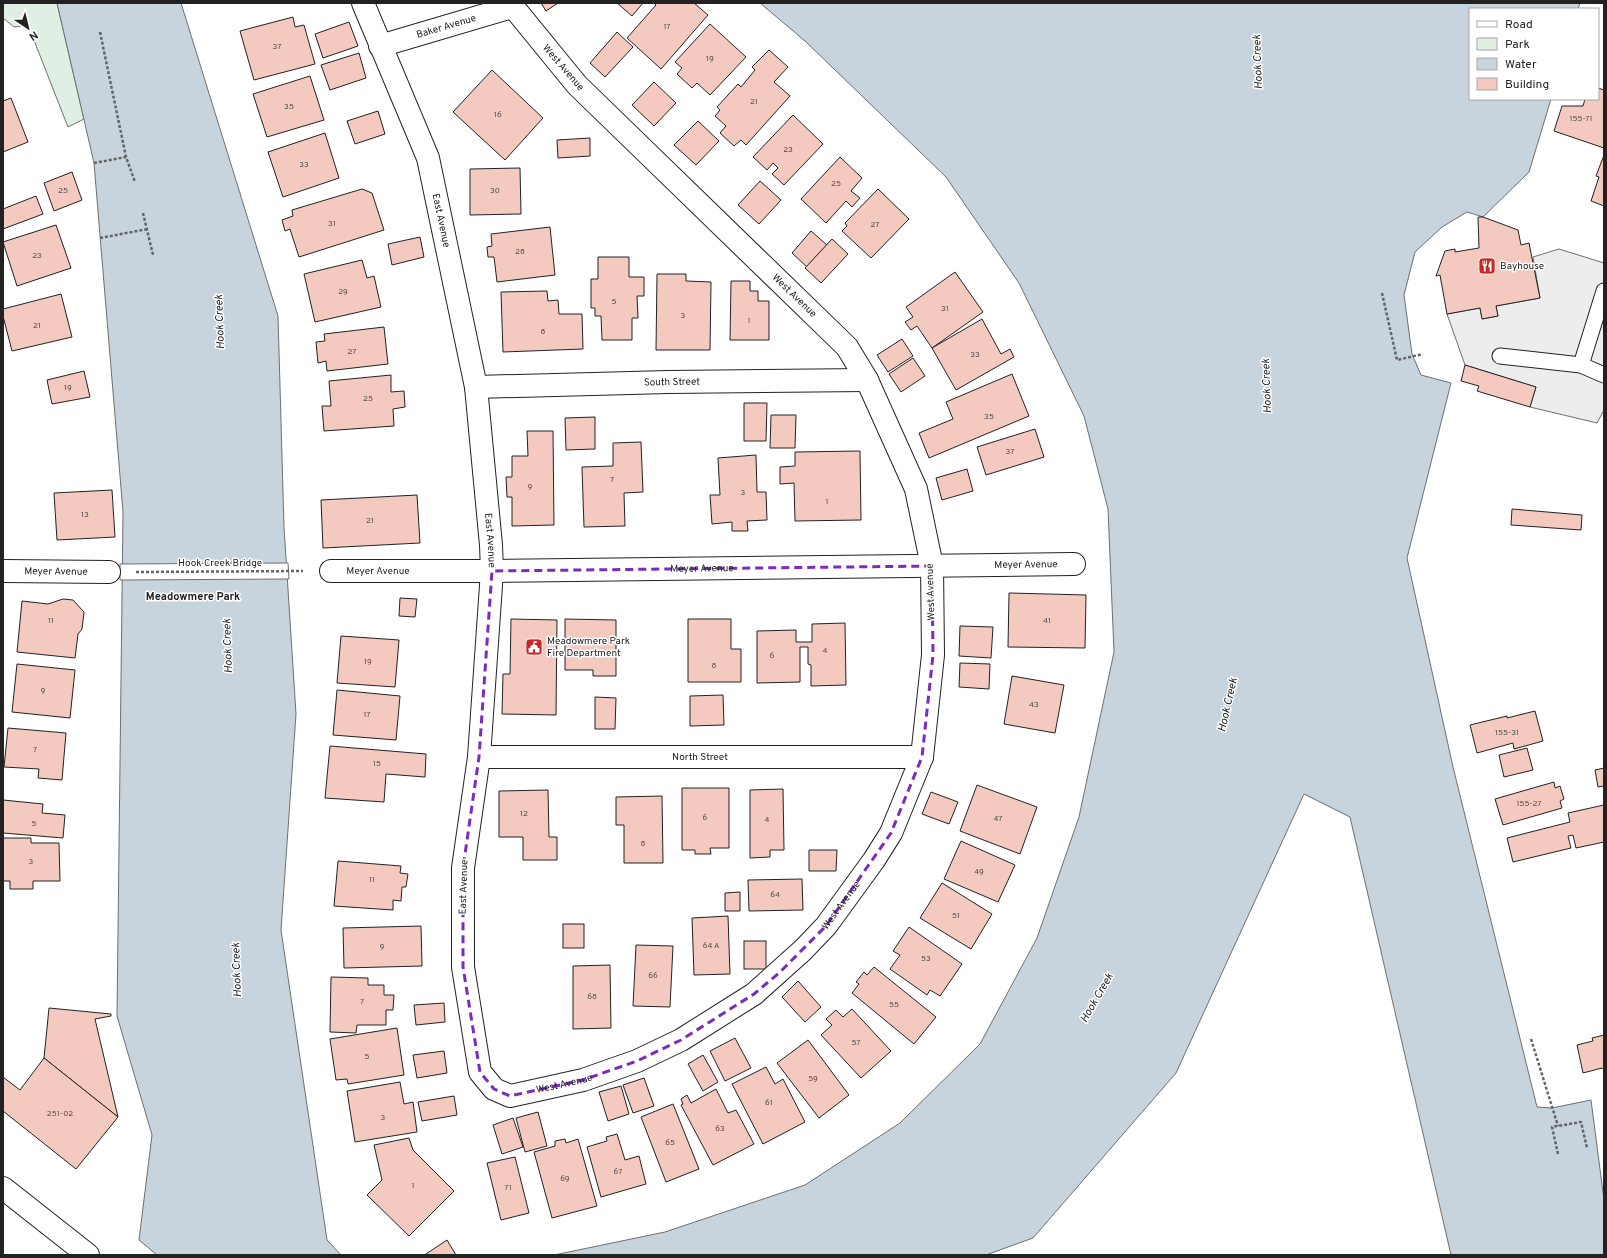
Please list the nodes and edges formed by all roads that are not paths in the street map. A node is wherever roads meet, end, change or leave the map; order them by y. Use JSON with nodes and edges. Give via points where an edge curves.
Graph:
{"nodes":[{"id":1,"x":363,"y":3,"type":"edge"},
{"id":2,"x":511,"y":5,"type":"edge"},
{"id":3,"x":380,"y":46,"type":"junction"},
{"id":4,"x":1604,"y":292,"type":"edge"},
{"id":5,"x":1500,"y":356,"type":"dead end"},
{"id":6,"x":1581,"y":365,"type":"junction"},
{"id":7,"x":1604,"y":375,"type":"edge"},
{"id":8,"x":867,"y":380,"type":"junction"},
{"id":9,"x":476,"y":387,"type":"junction"},
{"id":10,"x":1074,"y":564,"type":"dead end"},
{"id":11,"x":932,"y":566,"type":"junction"},
{"id":12,"x":3,"y":571,"type":"edge"},
{"id":13,"x":330,"y":571,"type":"road end"},
{"id":14,"x":492,"y":571,"type":"junction"},
{"id":15,"x":109,"y":572,"type":"road end"},
{"id":16,"x":479,"y":757,"type":"junction"},
{"id":17,"x":922,"y":757,"type":"junction"},
{"id":18,"x":494,"y":1089,"type":"joint"},
{"id":19,"x":3,"y":1188,"type":"edge"},
{"id":20,"x":88,"y":1255,"type":"edge"}],
"edges":[{"from":1,"to":3,"type":"main road","name":"East Avenue"},
{"from":2,"to":3,"type":"main road","name":"Baker Avenue"},
{"from":2,"to":8,"type":"main road","name":"West Avenue","via":[[577,85],[847,347]]},
{"from":3,"to":9,"type":"main road","name":"East Avenue","via":[[428,158]]},
{"from":4,"to":6,"type":"lane"},
{"from":5,"to":6,"type":"lane"},
{"from":6,"to":7,"type":"lane"},
{"from":8,"to":9,"type":"main road","name":"South Street"},
{"from":8,"to":11,"type":"main road","name":"West Avenue","via":[[916,489]]},
{"from":9,"to":14,"type":"main road","name":"East Avenue"},
{"from":10,"to":11,"type":"main road","name":"Meyer Avenue"},
{"from":11,"to":14,"type":"main road","name":"Meyer Avenue"},
{"from":11,"to":17,"type":"main road","name":"West Avenue","via":[[933,655]]},
{"from":12,"to":15,"type":"main road","name":"Meyer Avenue"},
{"from":13,"to":14,"type":"main road","name":"Meyer Avenue"},
{"from":14,"to":16,"type":"main road","name":"East Avenue"},
{"from":16,"to":17,"type":"main road","name":"North Street"},
{"from":16,"to":18,"type":"main road","name":"East Avenue","via":[[463,868],[463,967],[480,1072]]},
{"from":17,"to":18,"type":"main road","name":"West Avenue","via":[[891,833],[874,860],[826,926],[754,994],[681,1040],[637,1061],[583,1080],[510,1096]]},
{"from":19,"to":20,"type":"main road"}]}
